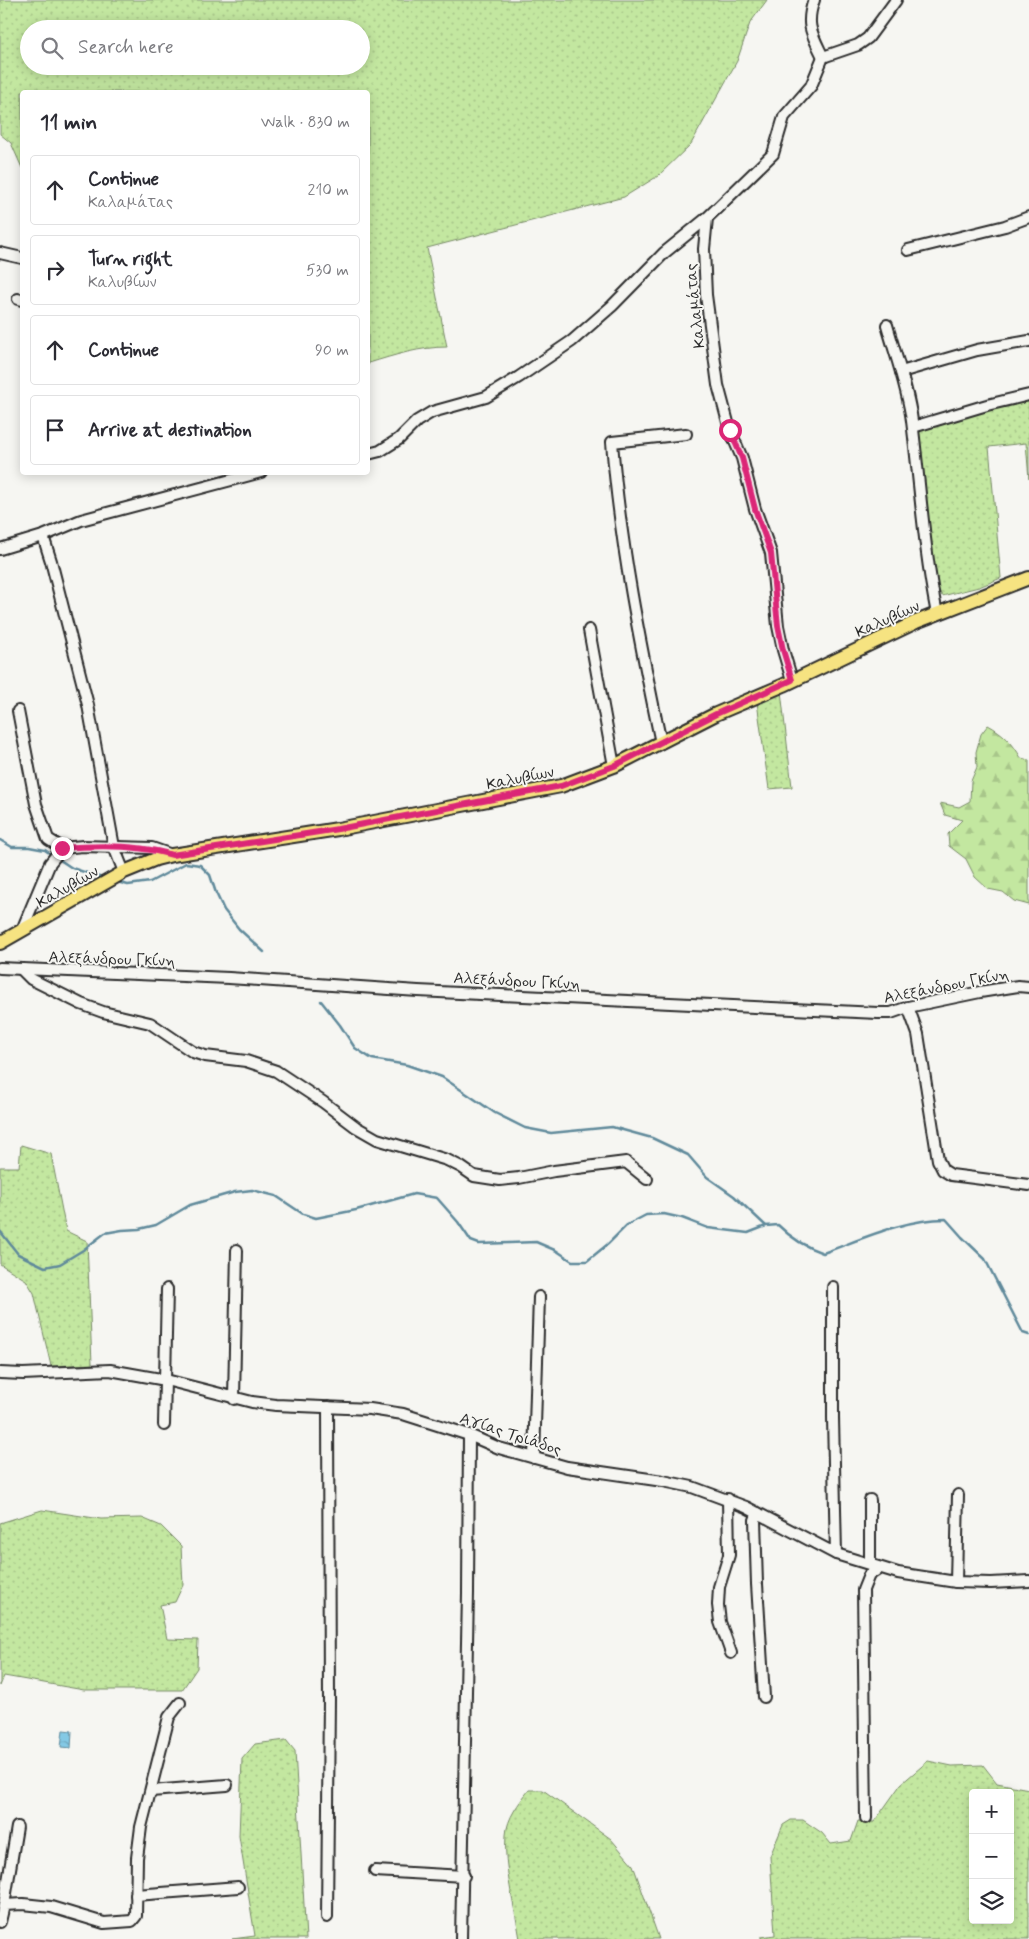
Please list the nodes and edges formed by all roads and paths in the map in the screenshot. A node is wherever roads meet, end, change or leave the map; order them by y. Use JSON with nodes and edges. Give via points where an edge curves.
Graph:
{"nodes":[{"id":1,"x":814,"y":0,"type":"edge"},
{"id":2,"x":896,"y":0,"type":"edge"},
{"id":3,"x":823,"y":56,"type":"junction"},
{"id":4,"x":1029,"y":217,"type":"edge"},
{"id":5,"x":707,"y":218,"type":"junction"},
{"id":6,"x":908,"y":250,"type":"dead end"},
{"id":7,"x":0,"y":253,"type":"edge"},
{"id":8,"x":20,"y":258,"type":"edge"},
{"id":9,"x":887,"y":325,"type":"dead end"},
{"id":10,"x":1029,"y":341,"type":"edge"},
{"id":11,"x":901,"y":372,"type":"junction"},
{"id":12,"x":1029,"y":395,"type":"edge"},
{"id":13,"x":912,"y":428,"type":"junction"},
{"id":14,"x":686,"y":434,"type":"dead end"},
{"id":15,"x":370,"y":454,"type":"edge"},
{"id":16,"x":250,"y":475,"type":"edge"},
{"id":17,"x":43,"y":536,"type":"junction"},
{"id":18,"x":0,"y":549,"type":"edge"},
{"id":19,"x":1029,"y":578,"type":"edge"},
{"id":20,"x":937,"y":614,"type":"junction"},
{"id":21,"x":589,"y":630,"type":"dead end"},
{"id":22,"x":792,"y":680,"type":"junction"},
{"id":23,"x":18,"y":711,"type":"dead end"},
{"id":24,"x":661,"y":743,"type":"junction"},
{"id":25,"x":614,"y":766,"type":"junction"},
{"id":26,"x":114,"y":848,"type":"junction"},
{"id":27,"x":60,"y":850,"type":"junction"},
{"id":28,"x":172,"y":855,"type":"junction"},
{"id":29,"x":120,"y":874,"type":"junction"},
{"id":30,"x":22,"y":930,"type":"junction"},
{"id":31,"x":0,"y":943,"type":"edge"},
{"id":32,"x":0,"y":968,"type":"edge"},
{"id":33,"x":22,"y":970,"type":"junction"},
{"id":34,"x":1029,"y":987,"type":"edge"},
{"id":35,"x":908,"y":1007,"type":"junction"},
{"id":36,"x":647,"y":1179,"type":"dead end"},
{"id":37,"x":1029,"y":1185,"type":"edge"},
{"id":38,"x":236,"y":1250,"type":"dead end"},
{"id":39,"x":833,"y":1287,"type":"dead end"},
{"id":40,"x":167,"y":1289,"type":"dead end"},
{"id":41,"x":539,"y":1297,"type":"dead end"},
{"id":42,"x":0,"y":1373,"type":"edge"},
{"id":43,"x":166,"y":1380,"type":"junction"},
{"id":44,"x":234,"y":1398,"type":"junction"},
{"id":45,"x":328,"y":1407,"type":"junction"},
{"id":46,"x":164,"y":1425,"type":"dead end"},
{"id":47,"x":469,"y":1435,"type":"junction"},
{"id":48,"x":534,"y":1458,"type":"junction"},
{"id":49,"x":958,"y":1495,"type":"dead end"},
{"id":50,"x":728,"y":1499,"type":"junction"},
{"id":51,"x":870,"y":1500,"type":"dead end"},
{"id":52,"x":758,"y":1513,"type":"junction"},
{"id":53,"x":836,"y":1554,"type":"junction"},
{"id":54,"x":875,"y":1566,"type":"junction"},
{"id":55,"x":1029,"y":1581,"type":"edge"},
{"id":56,"x":956,"y":1582,"type":"junction"},
{"id":57,"x":732,"y":1652,"type":"dead end"},
{"id":58,"x":764,"y":1697,"type":"dead end"},
{"id":59,"x":180,"y":1704,"type":"dead end"},
{"id":60,"x":228,"y":1785,"type":"dead end"},
{"id":61,"x":151,"y":1791,"type":"junction"},
{"id":62,"x":866,"y":1818,"type":"dead end"},
{"id":63,"x":16,"y":1827,"type":"dead end"},
{"id":64,"x":375,"y":1871,"type":"dead end"},
{"id":65,"x":464,"y":1876,"type":"junction"},
{"id":66,"x":238,"y":1887,"type":"dead end"},
{"id":67,"x":136,"y":1896,"type":"junction"},
{"id":68,"x":4,"y":1905,"type":"junction"},
{"id":69,"x":326,"y":1917,"type":"dead end"},
{"id":70,"x":0,"y":1922,"type":"edge"},
{"id":71,"x":461,"y":1939,"type":"edge"}],
"edges":[{"from":1,"to":3,"type":"street","via":[[809,14],[810,30]]},
{"from":2,"to":3,"type":"street","via":[[868,38],[858,45]]},
{"from":3,"to":5,"type":"street","via":[[811,86],[784,117],[773,154]]},
{"from":4,"to":6,"type":"street","via":[[1006,226]]},
{"from":5,"to":15,"type":"street","via":[[664,253],[572,341],[486,397],[432,412],[400,440]]},
{"from":5,"to":22,"type":"street","name":"Καλαμάτας","via":[[704,249],[706,295],[718,385],[771,553],[778,626]]},
{"from":7,"to":8,"type":"street"},
{"from":9,"to":11,"type":"street"},
{"from":10,"to":11,"type":"street","via":[[977,350]]},
{"from":11,"to":13,"type":"street"},
{"from":12,"to":13,"type":"street","via":[[987,404]]},
{"from":13,"to":20,"type":"street"},
{"from":14,"to":24,"type":"street","via":[[612,442],[617,504],[630,585]]},
{"from":16,"to":17,"type":"street","via":[[81,520]]},
{"from":17,"to":18,"type":"street"},
{"from":17,"to":26,"type":"street","via":[[88,705]]},
{"from":19,"to":20,"type":"main road","name":"Καλυβίων"},
{"from":20,"to":22,"type":"main road","name":"Καλυβίων"},
{"from":21,"to":25,"type":"street"},
{"from":22,"to":24,"type":"main road","name":"Καλυβίων"},
{"from":23,"to":27,"type":"street","via":[[43,828],[48,839]]},
{"from":24,"to":25,"type":"main road","name":"Καλυβίων"},
{"from":25,"to":28,"type":"main road","name":"Καλυβίων","via":[[561,786],[338,829]]},
{"from":26,"to":27,"type":"street","via":[[83,846]]},
{"from":26,"to":28,"type":"street","via":[[152,848]]},
{"from":26,"to":29,"type":"street"},
{"from":27,"to":30,"type":"street","via":[[50,863]]},
{"from":28,"to":29,"type":"main road","name":"Καλυβίων"},
{"from":29,"to":30,"type":"main road","name":"Καλυβίων"},
{"from":30,"to":31,"type":"main road","name":"Καλυβίων"},
{"from":32,"to":33,"type":"street","name":"Αλεξάνδρου Γκίνη"},
{"from":33,"to":35,"type":"street","name":"Αλεξάνδρου Γκίνη","via":[[878,1013],[891,1013]]},
{"from":33,"to":36,"type":"street","via":[[81,1004],[150,1022],[193,1052],[246,1061],[276,1071],[377,1139],[447,1160],[474,1176],[500,1180],[626,1162]]},
{"from":34,"to":35,"type":"street","name":"Αλεξάνδρου Γκίνη","via":[[1004,988]]},
{"from":35,"to":37,"type":"street","via":[[918,1034],[938,1160],[943,1170],[950,1175]]},
{"from":38,"to":44,"type":"street"},
{"from":39,"to":53,"type":"street"},
{"from":40,"to":43,"type":"street"},
{"from":41,"to":48,"type":"street"},
{"from":42,"to":43,"type":"street","name":"Αγίας Τριάδος","via":[[110,1370]]},
{"from":43,"to":44,"type":"street","name":"Αγίας Τριάδος"},
{"from":43,"to":46,"type":"street"},
{"from":44,"to":45,"type":"street","name":"Αγίας Τριάδος","via":[[276,1405]]},
{"from":45,"to":47,"type":"street","name":"Αγίας Τριάδος","via":[[403,1414]]},
{"from":45,"to":69,"type":"street"},
{"from":47,"to":48,"type":"street","name":"Αγίας Τριάδος"},
{"from":47,"to":65,"type":"street"},
{"from":48,"to":50,"type":"street","name":"Αγίας Τριάδος","via":[[567,1467],[692,1487]]},
{"from":49,"to":56,"type":"street"},
{"from":50,"to":52,"type":"street","name":"Αγίας Τριάδος"},
{"from":50,"to":57,"type":"street","via":[[729,1555],[719,1587],[718,1604],[720,1622]]},
{"from":51,"to":54,"type":"street"},
{"from":52,"to":53,"type":"street","name":"Αγίας Τριάδος"},
{"from":52,"to":58,"type":"street","via":[[755,1520],[757,1584]]},
{"from":53,"to":54,"type":"street","name":"Αγίας Τριάδος"},
{"from":54,"to":56,"type":"street","name":"Αγίας Τριάδος"},
{"from":54,"to":62,"type":"street","via":[[863,1590]]},
{"from":55,"to":56,"type":"street","name":"Αγίας Τριάδος"},
{"from":59,"to":61,"type":"street","via":[[169,1717]]},
{"from":60,"to":61,"type":"street"},
{"from":61,"to":67,"type":"street","via":[[137,1858]]},
{"from":63,"to":68,"type":"street"},
{"from":64,"to":65,"type":"street"},
{"from":65,"to":71,"type":"street"},
{"from":66,"to":67,"type":"street"},
{"from":67,"to":68,"type":"street","via":[[136,1916],[132,1921],[104,1923],[51,1907]]},
{"from":68,"to":70,"type":"street"}]}
